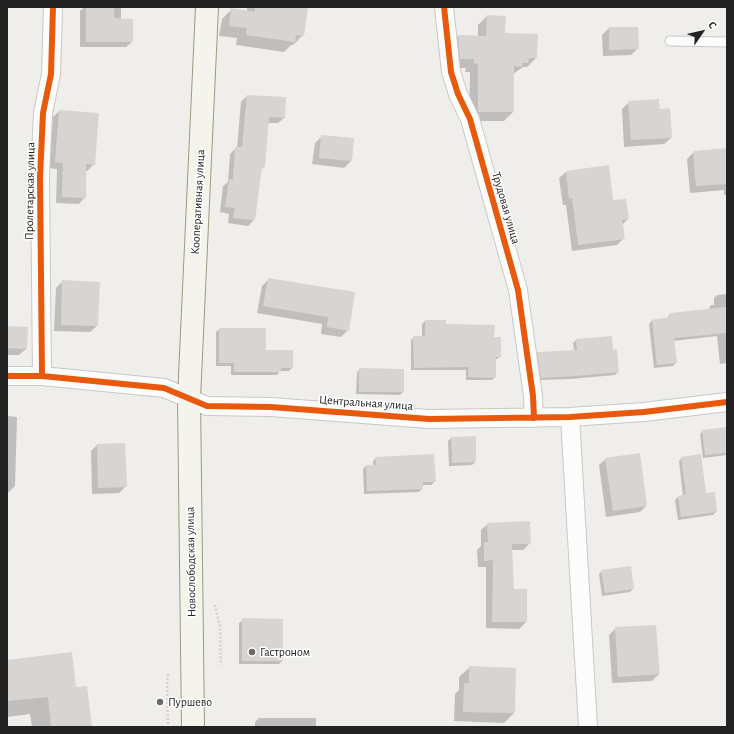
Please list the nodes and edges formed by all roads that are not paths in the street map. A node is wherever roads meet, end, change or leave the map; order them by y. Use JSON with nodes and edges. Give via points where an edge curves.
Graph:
{"nodes":[{"id":1,"x":52,"y":7,"type":"edge"},
{"id":2,"x":208,"y":7,"type":"edge"},
{"id":3,"x":444,"y":7,"type":"edge"},
{"id":4,"x":670,"y":41,"type":"dead end"},
{"id":5,"x":727,"y":42,"type":"edge"},
{"id":6,"x":7,"y":376,"type":"edge"},
{"id":7,"x":42,"y":376,"type":"junction"},
{"id":8,"x":189,"y":398,"type":"junction"},
{"id":9,"x":727,"y":402,"type":"edge"},
{"id":10,"x":570,"y":417,"type":"junction"},
{"id":11,"x":534,"y":418,"type":"junction"},
{"id":12,"x":193,"y":727,"type":"edge"},
{"id":13,"x":588,"y":727,"type":"edge"}],
"edges":[{"from":1,"to":7,"type":"street","name":"Пролетарская улица","via":[[52,74],[43,113],[40,177]]},
{"from":2,"to":8,"type":"main road","name":"Кооперативная улица"},
{"from":3,"to":11,"type":"street","name":"Трудовая улица","via":[[451,72],[470,119],[518,290]]},
{"from":4,"to":5,"type":"lane"},
{"from":6,"to":7,"type":"street","name":"Центральная улица"},
{"from":7,"to":8,"type":"street","name":"Центральная улица","via":[[164,388]]},
{"from":8,"to":11,"type":"street","name":"Центральная улица","via":[[207,406],[271,407],[429,419]]},
{"from":8,"to":12,"type":"main road","name":"Новослободская улица"},
{"from":9,"to":10,"type":"street","name":"Центральная улица","via":[[644,412]]},
{"from":10,"to":11,"type":"street","name":"Центральная улица"},
{"from":10,"to":13,"type":"street"}]}
